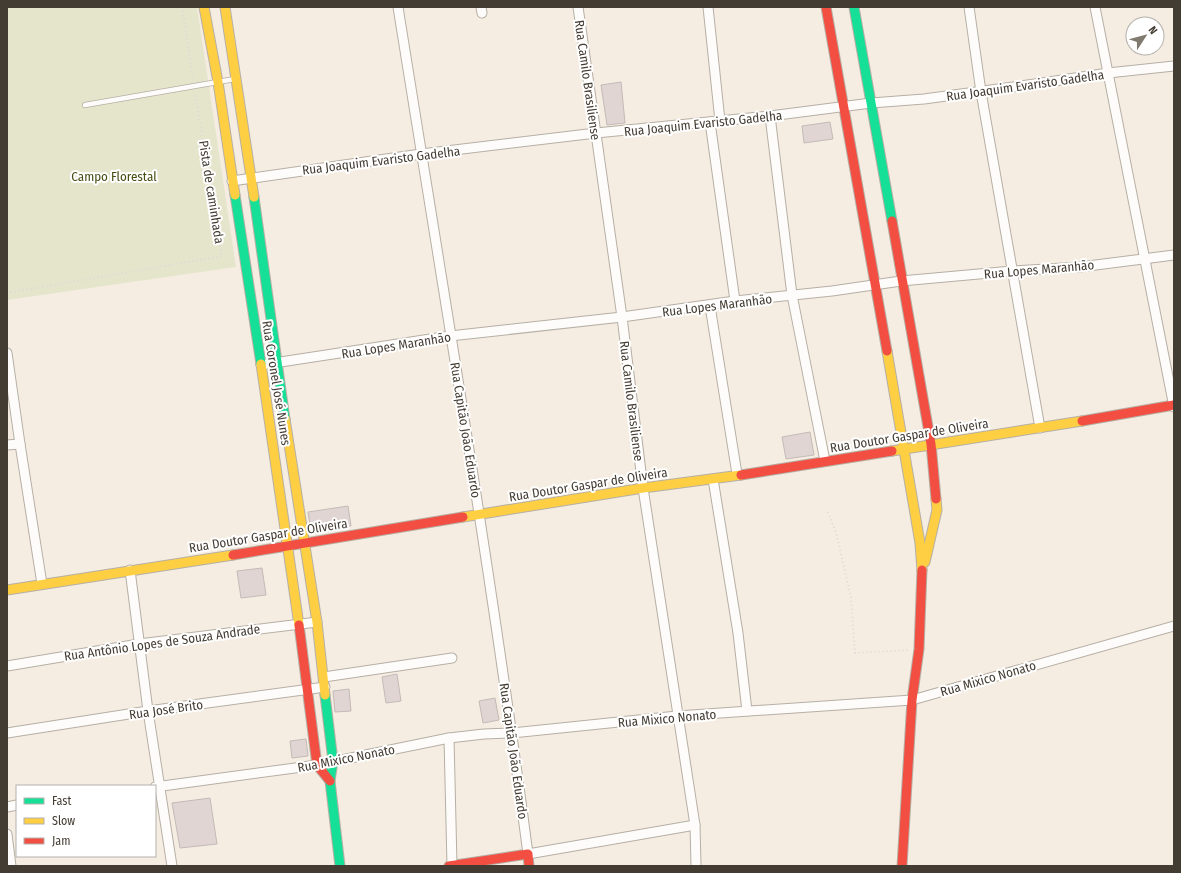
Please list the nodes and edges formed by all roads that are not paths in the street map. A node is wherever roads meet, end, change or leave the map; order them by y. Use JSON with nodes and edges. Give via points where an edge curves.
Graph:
{"nodes":[{"id":1,"x":204,"y":7,"type":"edge"},
{"id":2,"x":226,"y":7,"type":"edge"},
{"id":3,"x":398,"y":7,"type":"edge"},
{"id":4,"x":578,"y":7,"type":"edge"},
{"id":5,"x":708,"y":7,"type":"edge"},
{"id":6,"x":826,"y":7,"type":"edge"},
{"id":7,"x":854,"y":7,"type":"edge"},
{"id":8,"x":969,"y":7,"type":"edge"},
{"id":9,"x":1095,"y":7,"type":"edge"},
{"id":10,"x":1174,"y":66,"type":"edge"},
{"id":11,"x":1108,"y":73,"type":"junction"},
{"id":12,"x":236,"y":79,"type":"junction"},
{"id":13,"x":218,"y":82,"type":"junction"},
{"id":14,"x":981,"y":92,"type":"junction"},
{"id":15,"x":871,"y":103,"type":"junction"},
{"id":16,"x":85,"y":104,"type":"dead end"},
{"id":17,"x":843,"y":107,"type":"junction"},
{"id":18,"x":770,"y":116,"type":"junction"},
{"id":19,"x":720,"y":121,"type":"junction"},
{"id":20,"x":710,"y":122,"type":"junction"},
{"id":21,"x":596,"y":133,"type":"junction"},
{"id":22,"x":422,"y":154,"type":"junction"},
{"id":23,"x":251,"y":177,"type":"junction"},
{"id":24,"x":232,"y":181,"type":"junction"},
{"id":25,"x":1174,"y":255,"type":"edge"},
{"id":26,"x":1144,"y":258,"type":"junction"},
{"id":27,"x":1012,"y":271,"type":"junction"},
{"id":28,"x":901,"y":281,"type":"junction"},
{"id":29,"x":875,"y":285,"type":"junction"},
{"id":30,"x":792,"y":295,"type":"junction"},
{"id":31,"x":735,"y":301,"type":"junction"},
{"id":32,"x":710,"y":306,"type":"junction"},
{"id":33,"x":622,"y":317,"type":"junction"},
{"id":34,"x":450,"y":336,"type":"junction"},
{"id":35,"x":7,"y":353,"type":"edge"},
{"id":36,"x":276,"y":362,"type":"junction"},
{"id":37,"x":261,"y":365,"type":"junction"},
{"id":38,"x":1174,"y":406,"type":"edge"},
{"id":39,"x":1040,"y":428,"type":"junction"},
{"id":40,"x":20,"y":444,"type":"junction"},
{"id":41,"x":930,"y":444,"type":"junction"},
{"id":42,"x":7,"y":445,"type":"edge"},
{"id":43,"x":905,"y":449,"type":"junction"},
{"id":44,"x":825,"y":461,"type":"junction"},
{"id":45,"x":737,"y":474,"type":"junction"},
{"id":46,"x":713,"y":479,"type":"junction"},
{"id":47,"x":643,"y":488,"type":"junction"},
{"id":48,"x":480,"y":514,"type":"junction"},
{"id":49,"x":304,"y":543,"type":"junction"},
{"id":50,"x":288,"y":546,"type":"junction"},
{"id":51,"x":130,"y":570,"type":"junction"},
{"id":52,"x":922,"y":572,"type":"junction"},
{"id":53,"x":42,"y":584,"type":"junction"},
{"id":54,"x":7,"y":590,"type":"edge"},
{"id":55,"x":317,"y":622,"type":"junction"},
{"id":56,"x":298,"y":624,"type":"junction"},
{"id":57,"x":1174,"y":626,"type":"edge"},
{"id":58,"x":139,"y":644,"type":"junction"},
{"id":59,"x":452,"y":658,"type":"dead end"},
{"id":60,"x":7,"y":666,"type":"edge"},
{"id":61,"x":324,"y":677,"type":"junction"},
{"id":62,"x":325,"y":687,"type":"junction"},
{"id":63,"x":307,"y":689,"type":"junction"},
{"id":64,"x":912,"y":700,"type":"junction"},
{"id":65,"x":148,"y":711,"type":"junction"},
{"id":66,"x":747,"y":711,"type":"junction"},
{"id":67,"x":677,"y":716,"type":"junction"},
{"id":68,"x":7,"y":733,"type":"edge"},
{"id":69,"x":512,"y":733,"type":"junction"},
{"id":70,"x":449,"y":738,"type":"junction"},
{"id":71,"x":333,"y":761,"type":"junction"},
{"id":72,"x":318,"y":765,"type":"junction"},
{"id":73,"x":330,"y":781,"type":"junction"},
{"id":74,"x":158,"y":786,"type":"edge"},
{"id":75,"x":695,"y":825,"type":"junction"},
{"id":76,"x":7,"y":834,"type":"edge"},
{"id":77,"x":528,"y":854,"type":"junction"},
{"id":78,"x":11,"y":866,"type":"edge"},
{"id":79,"x":172,"y":866,"type":"edge"},
{"id":80,"x":340,"y":866,"type":"edge"},
{"id":81,"x":451,"y":866,"type":"edge"},
{"id":82,"x":529,"y":866,"type":"edge"},
{"id":83,"x":696,"y":866,"type":"edge"},
{"id":84,"x":902,"y":866,"type":"edge"}],
"edges":[{"from":1,"to":13,"type":"street","name":"Rua Coronel José Nunes"},
{"from":2,"to":12,"type":"street","name":"Rua Coronel José Nunes"},
{"from":3,"to":22,"type":"street","name":"Rua Capitão João Eduardo"},
{"from":4,"to":21,"type":"street","name":"Rua Camilo Brasiliense"},
{"from":5,"to":19,"type":"street"},
{"from":6,"to":17,"type":"street"},
{"from":7,"to":15,"type":"street"},
{"from":8,"to":14,"type":"street"},
{"from":9,"to":11,"type":"street"},
{"from":10,"to":11,"type":"street","name":"Rua Joaquim Evaristo Gadelha"},
{"from":11,"to":14,"type":"street","name":"Rua Joaquim Evaristo Gadelha"},
{"from":11,"to":26,"type":"street"},
{"from":12,"to":13,"type":"lane"},
{"from":12,"to":23,"type":"street","name":"Rua Coronel José Nunes"},
{"from":13,"to":16,"type":"lane"},
{"from":13,"to":24,"type":"street","name":"Rua Coronel José Nunes"},
{"from":14,"to":15,"type":"street","name":"Rua Joaquim Evaristo Gadelha"},
{"from":14,"to":27,"type":"street"},
{"from":15,"to":17,"type":"street","name":"Rua Joaquim Evaristo Gadelha"},
{"from":15,"to":28,"type":"street"},
{"from":17,"to":18,"type":"street","name":"Rua Joaquim Evaristo Gadelha"},
{"from":17,"to":29,"type":"street"},
{"from":18,"to":19,"type":"street","name":"Rua Joaquim Evaristo Gadelha"},
{"from":18,"to":30,"type":"street"},
{"from":19,"to":20,"type":"street","name":"Rua Joaquim Evaristo Gadelha"},
{"from":20,"to":21,"type":"street","name":"Rua Joaquim Evaristo Gadelha"},
{"from":20,"to":31,"type":"street"},
{"from":21,"to":22,"type":"street","name":"Rua Joaquim Evaristo Gadelha"},
{"from":21,"to":33,"type":"street","name":"Rua Camilo Brasiliense"},
{"from":22,"to":23,"type":"street","name":"Rua Joaquim Evaristo Gadelha"},
{"from":22,"to":34,"type":"street","name":"Rua Capitão João Eduardo"},
{"from":23,"to":24,"type":"street","name":"Rua Joaquim Evaristo Gadelha"},
{"from":23,"to":36,"type":"street","name":"Rua Coronel José Nunes"},
{"from":24,"to":37,"type":"street","name":"Rua Coronel José Nunes"},
{"from":25,"to":26,"type":"street","name":"Rua Lopes Maranhão"},
{"from":26,"to":27,"type":"street","name":"Rua Lopes Maranhão","via":[[1080,267]]},
{"from":26,"to":38,"type":"street"},
{"from":27,"to":28,"type":"street","name":"Rua Lopes Maranhão"},
{"from":27,"to":39,"type":"street"},
{"from":28,"to":29,"type":"street","name":"Rua Lopes Maranhão"},
{"from":28,"to":41,"type":"street"},
{"from":29,"to":30,"type":"street","name":"Rua Lopes Maranhão"},
{"from":29,"to":43,"type":"street"},
{"from":30,"to":31,"type":"street","name":"Rua Lopes Maranhão"},
{"from":30,"to":44,"type":"street"},
{"from":31,"to":32,"type":"street","name":"Rua Lopes Maranhão"},
{"from":32,"to":33,"type":"street","name":"Rua Lopes Maranhão"},
{"from":32,"to":45,"type":"street"},
{"from":33,"to":34,"type":"street","name":"Rua Lopes Maranhão"},
{"from":33,"to":47,"type":"street","name":"Rua Camilo Brasiliense"},
{"from":34,"to":36,"type":"street","name":"Rua Lopes Maranhão"},
{"from":34,"to":48,"type":"street","name":"Rua Capitão João Eduardo"},
{"from":35,"to":40,"type":"street"},
{"from":36,"to":37,"type":"street","name":"Rua Lopes Maranhão"},
{"from":36,"to":49,"type":"street","name":"Rua Coronel José Nunes"},
{"from":37,"to":50,"type":"street","name":"Rua Coronel José Nunes"},
{"from":38,"to":39,"type":"street","name":"Rua Doutor Gaspar de Oliveira"},
{"from":39,"to":41,"type":"street","name":"Rua Doutor Gaspar de Oliveira"},
{"from":40,"to":42,"type":"street"},
{"from":40,"to":53,"type":"street"},
{"from":41,"to":43,"type":"street","name":"Rua Doutor Gaspar de Oliveira"},
{"from":41,"to":52,"type":"street","via":[[937,510]]},
{"from":43,"to":44,"type":"street","name":"Rua Doutor Gaspar de Oliveira"},
{"from":43,"to":52,"type":"street"},
{"from":44,"to":45,"type":"street","name":"Rua Doutor Gaspar de Oliveira"},
{"from":45,"to":46,"type":"street","name":"Rua Doutor Gaspar de Oliveira"},
{"from":46,"to":47,"type":"street","name":"Rua Doutor Gaspar de Oliveira"},
{"from":46,"to":66,"type":"street","via":[[738,633]]},
{"from":47,"to":48,"type":"street","name":"Rua Doutor Gaspar de Oliveira"},
{"from":47,"to":67,"type":"street","name":"Rua Camilo Brasiliense"},
{"from":48,"to":49,"type":"street","name":"Rua Doutor Gaspar de Oliveira"},
{"from":48,"to":69,"type":"street","name":"Rua Capitão João Eduardo"},
{"from":49,"to":50,"type":"street","name":"Rua Doutor Gaspar de Oliveira"},
{"from":49,"to":55,"type":"street","name":"Rua Coronel José Nunes"},
{"from":50,"to":51,"type":"street","name":"Rua Doutor Gaspar de Oliveira"},
{"from":50,"to":56,"type":"street","name":"Rua Coronel José Nunes"},
{"from":51,"to":53,"type":"street","name":"Rua Doutor Gaspar de Oliveira"},
{"from":51,"to":58,"type":"street"},
{"from":52,"to":64,"type":"street","via":[[919,649]]},
{"from":53,"to":54,"type":"street","name":"Rua Doutor Gaspar de Oliveira"},
{"from":55,"to":56,"type":"street","name":"Rua Antônio Lopes de Souza Andrade"},
{"from":55,"to":61,"type":"street","name":"Rua Coronel José Nunes"},
{"from":56,"to":58,"type":"street","name":"Rua Antônio Lopes de Souza Andrade"},
{"from":56,"to":63,"type":"street","name":"Rua Coronel José Nunes"},
{"from":57,"to":64,"type":"street","name":"Rua Mixico Nonato"},
{"from":58,"to":60,"type":"street","name":"Rua Antônio Lopes de Souza Andrade"},
{"from":58,"to":65,"type":"street"},
{"from":59,"to":61,"type":"street"},
{"from":61,"to":62,"type":"street","name":"Rua Coronel José Nunes"},
{"from":62,"to":63,"type":"street","name":"Rua José Brito"},
{"from":62,"to":71,"type":"street","name":"Rua Coronel José Nunes"},
{"from":63,"to":65,"type":"street","name":"Rua José Brito"},
{"from":63,"to":72,"type":"street","name":"Rua Coronel José Nunes"},
{"from":64,"to":66,"type":"street","name":"Rua Mixico Nonato"},
{"from":64,"to":84,"type":"street"},
{"from":65,"to":68,"type":"street","name":"Rua José Brito"},
{"from":65,"to":74,"type":"street"},
{"from":66,"to":67,"type":"street","name":"Rua Mixico Nonato"},
{"from":67,"to":69,"type":"street","name":"Rua Mixico Nonato"},
{"from":67,"to":75,"type":"street","name":"Rua Camilo Brasiliense"},
{"from":69,"to":70,"type":"street","name":"Rua Mixico Nonato"},
{"from":69,"to":77,"type":"street","name":"Rua Capitão João Eduardo"},
{"from":70,"to":71,"type":"street","name":"Rua Mixico Nonato"},
{"from":70,"to":81,"type":"street"},
{"from":71,"to":72,"type":"street","name":"Rua Mixico Nonato"},
{"from":71,"to":73,"type":"street","name":"Rua Coronel José Nunes"},
{"from":72,"to":73,"type":"street"},
{"from":72,"to":74,"type":"street","name":"Rua Mixico Nonato"},
{"from":73,"to":80,"type":"street"},
{"from":74,"to":79,"type":"street"},
{"from":75,"to":77,"type":"street"},
{"from":75,"to":83,"type":"street","name":"Rua Camilo Brasiliense"},
{"from":76,"to":78,"type":"street"},
{"from":77,"to":81,"type":"street"},
{"from":77,"to":82,"type":"street"}]}
